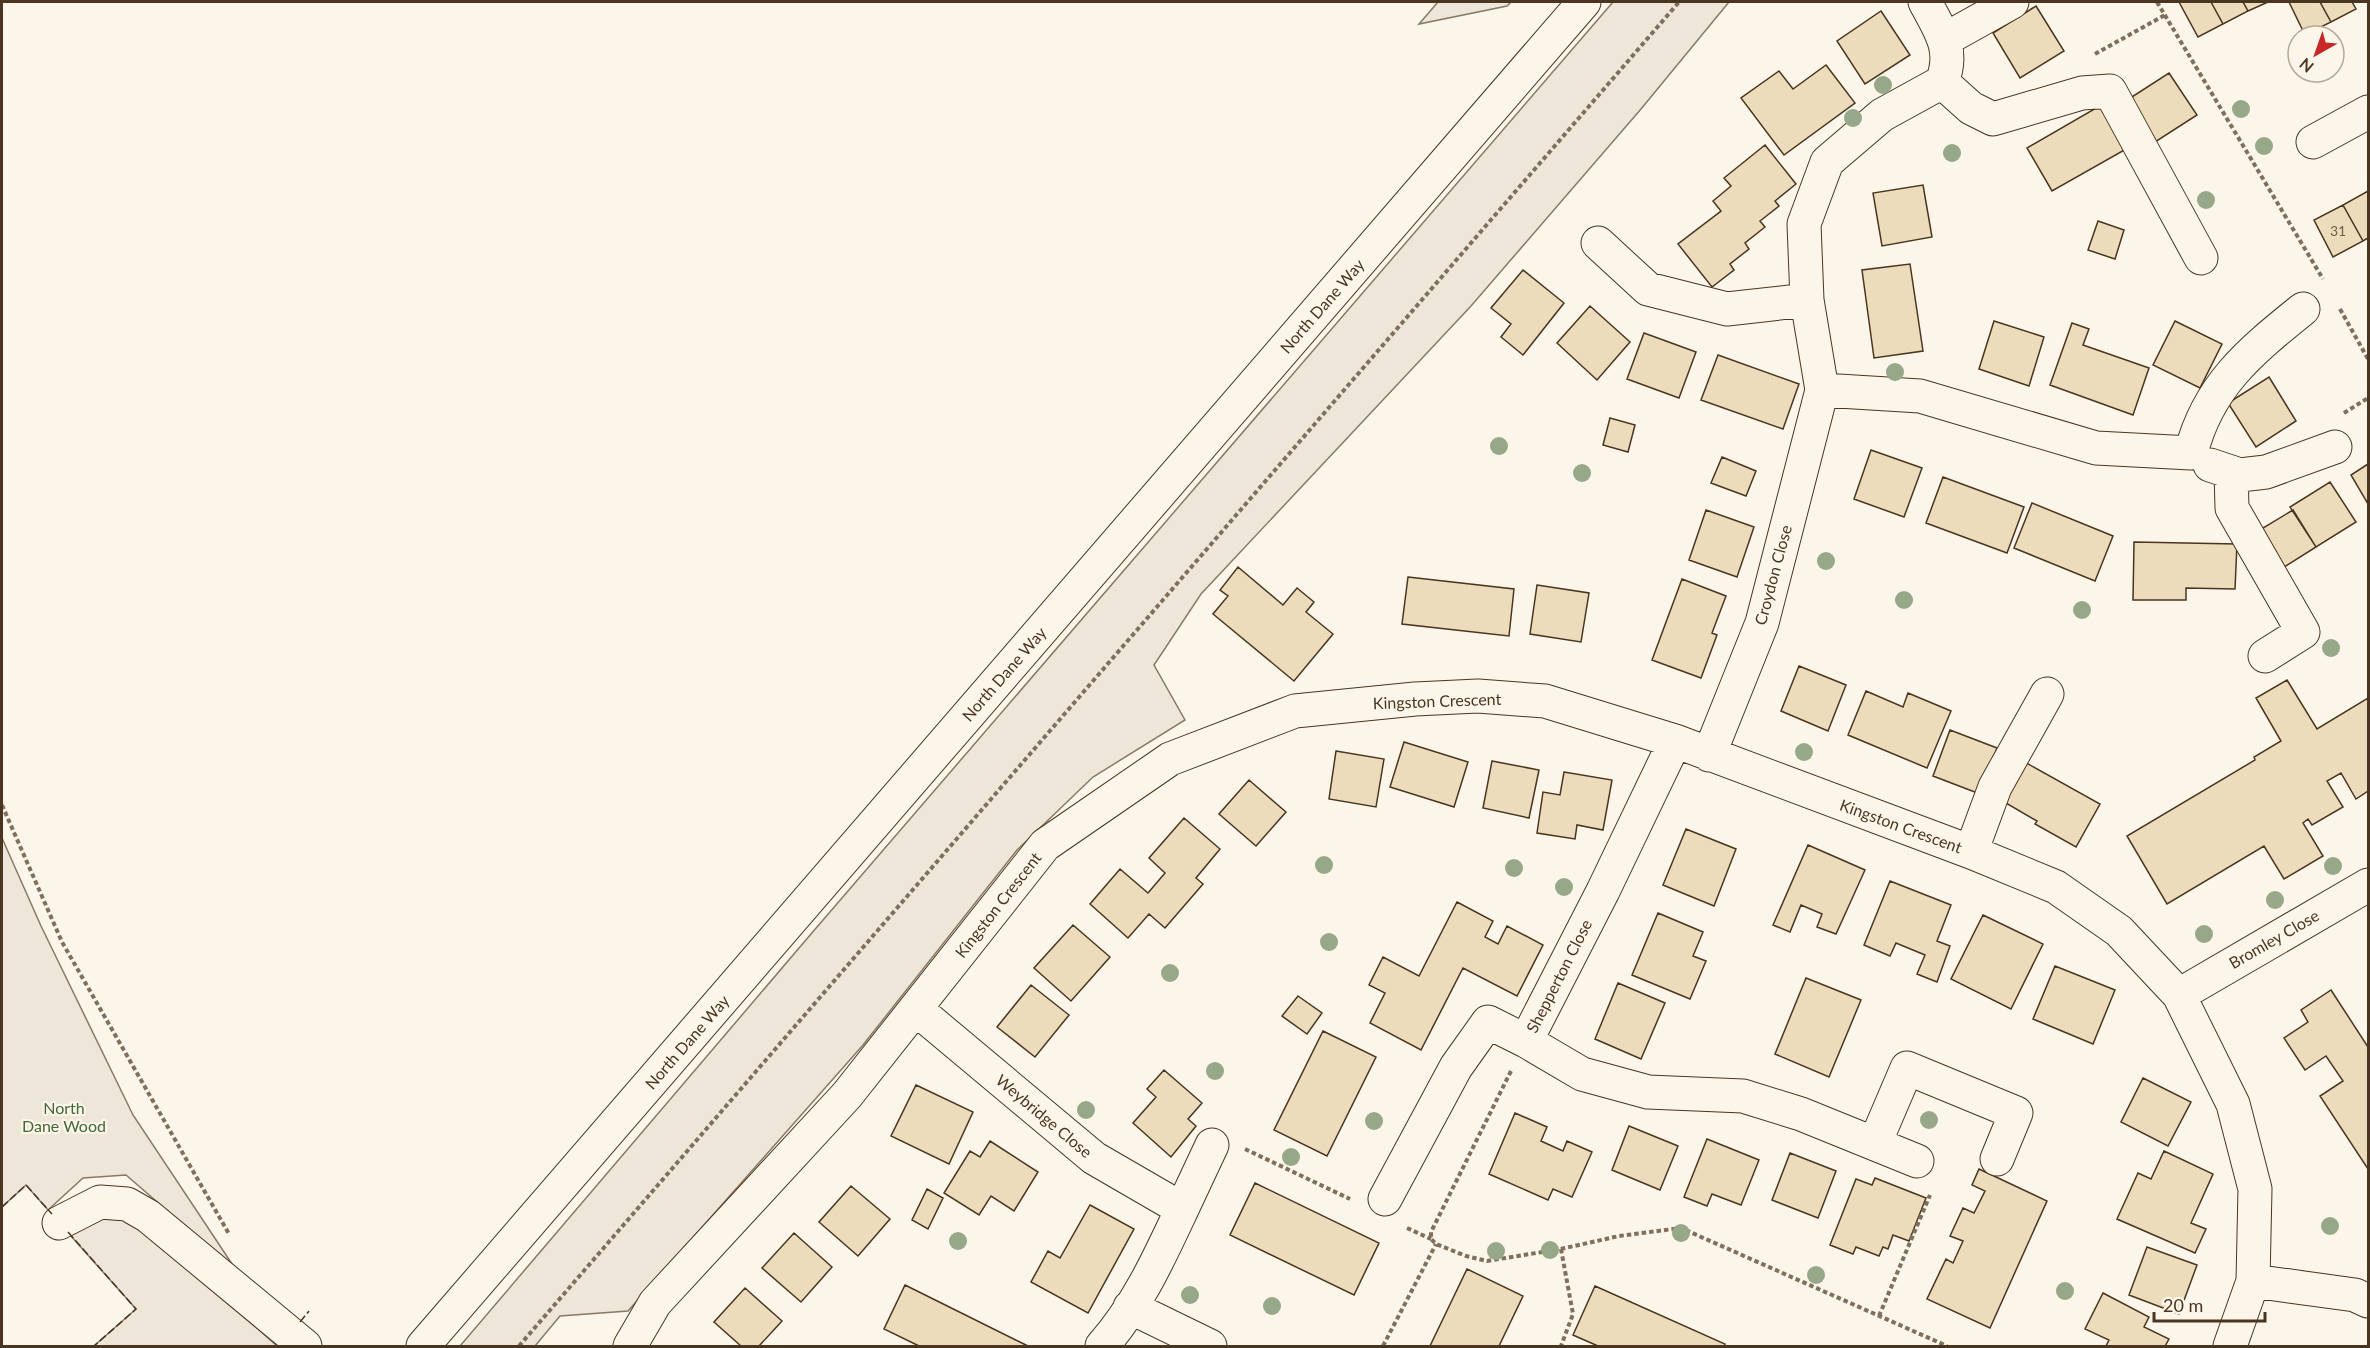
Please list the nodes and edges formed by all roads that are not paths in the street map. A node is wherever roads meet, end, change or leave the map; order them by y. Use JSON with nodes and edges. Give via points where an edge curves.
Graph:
{"nodes":[{"id":1,"x":1584,"y":2,"type":"edge"},
{"id":2,"x":1925,"y":2,"type":"edge"},
{"id":3,"x":2012,"y":2,"type":"edge"},
{"id":4,"x":1944,"y":40,"type":"junction"},
{"id":5,"x":1942,"y":82,"type":"junction"},
{"id":6,"x":2368,"y":112,"type":"edge"},
{"id":7,"x":2313,"y":142,"type":"dead end"},
{"id":8,"x":1598,"y":243,"type":"dead end"},
{"id":9,"x":2201,"y":258,"type":"dead end"},
{"id":10,"x":1807,"y":300,"type":"junction"},
{"id":11,"x":2303,"y":309,"type":"dead end"},
{"id":12,"x":1822,"y":390,"type":"junction"},
{"id":13,"x":2335,"y":447,"type":"dead end"},
{"id":14,"x":2192,"y":453,"type":"junction"},
{"id":15,"x":2231,"y":472,"type":"junction"},
{"id":16,"x":2265,"y":656,"type":"dead end"},
{"id":17,"x":2047,"y":694,"type":"dead end"},
{"id":18,"x":1675,"y":741,"type":"junction"},
{"id":19,"x":1709,"y":755,"type":"junction"},
{"id":20,"x":1971,"y":852,"type":"junction"},
{"id":21,"x":2368,"y":885,"type":"edge"},
{"id":22,"x":2179,"y":995,"type":"junction"},
{"id":23,"x":916,"y":1009,"type":"junction"},
{"id":24,"x":1526,"y":1041,"type":"junction"},
{"id":25,"x":1875,"y":1143,"type":"junction"},
{"id":26,"x":1212,"y":1145,"type":"road end"},
{"id":27,"x":1997,"y":1159,"type":"dead end"},
{"id":28,"x":1917,"y":1161,"type":"road end"},
{"id":29,"x":1182,"y":1209,"type":"junction"},
{"id":30,"x":1381,"y":1209,"type":"road end"},
{"id":31,"x":59,"y":1223,"type":"dead end"},
{"id":32,"x":2253,"y":1281,"type":"junction"},
{"id":33,"x":2368,"y":1301,"type":"edge"},
{"id":34,"x":1130,"y":1307,"type":"junction"},
{"id":35,"x":305,"y":1347,"type":"edge"},
{"id":36,"x":423,"y":1347,"type":"edge"},
{"id":37,"x":630,"y":1347,"type":"edge"},
{"id":38,"x":1102,"y":1347,"type":"edge"},
{"id":39,"x":1209,"y":1347,"type":"edge"},
{"id":40,"x":2230,"y":1347,"type":"edge"}],
"edges":[{"from":1,"to":36,"type":"street","name":"North Dane Way"},
{"from":2,"to":4,"type":"street"},
{"from":3,"to":4,"type":"street"},
{"from":4,"to":5,"type":"street","via":[[1948,50],[1947,71]]},
{"from":5,"to":9,"type":"street","via":[[1971,108],[1993,118],[2082,93],[2110,91]]},
{"from":5,"to":10,"type":"street","name":"Croydon Close","via":[[1882,115],[1827,162],[1804,224]]},
{"from":6,"to":7,"type":"street"},
{"from":8,"to":10,"type":"street","via":[[1648,289],[1727,309]]},
{"from":10,"to":12,"type":"street","name":"Croydon Close"},
{"from":11,"to":14,"type":"street","via":[[2228,375],[2196,433]]},
{"from":12,"to":14,"type":"street","via":[[1920,396],[2096,448]]},
{"from":12,"to":19,"type":"street","name":"Croydon Close","via":[[1762,623]]},
{"from":13,"to":15,"type":"street","via":[[2266,472],[2240,476]]},
{"from":14,"to":15,"type":"street","via":[[2206,464]]},
{"from":15,"to":16,"type":"street","via":[[2232,508],[2303,632]]},
{"from":17,"to":20,"type":"street","via":[[1995,787]]},
{"from":18,"to":19,"type":"street","name":"Kingston Crescent"},
{"from":18,"to":23,"type":"street","name":"Kingston Crescent","via":[[1545,701],[1478,696],[1295,711],[1170,759],[1045,845]]},
{"from":18,"to":24,"type":"street","name":"Shepperton Close","via":[[1604,891]]},
{"from":19,"to":20,"type":"street","name":"Kingston Crescent"},
{"from":20,"to":22,"type":"street","name":"Kingston Crescent","via":[[2056,887],[2119,931]]},
{"from":21,"to":22,"type":"street","name":"Bromley Close"},
{"from":22,"to":32,"type":"street","name":"Kingston Crescent","via":[[2233,1104],[2255,1189]]},
{"from":23,"to":29,"type":"street","name":"Weybridge Close","via":[[1094,1158]]},
{"from":23,"to":37,"type":"street","name":"Kingston Crescent","via":[[847,1095],[655,1303]]},
{"from":24,"to":25,"type":"street","name":"Shepperton Close","via":[[1582,1074],[1648,1092],[1743,1096]]},
{"from":24,"to":30,"type":"street","via":[[1488,1022],[1456,1067]]},
{"from":25,"to":27,"type":"street","via":[[1907,1068],[2016,1113]]},
{"from":25,"to":28,"type":"street","name":"Shepperton Close"},
{"from":26,"to":29,"type":"street"},
{"from":29,"to":34,"type":"street"},
{"from":31,"to":35,"type":"street","via":[[100,1202],[127,1204],[148,1216]]},
{"from":32,"to":33,"type":"street","via":[[2355,1295]]},
{"from":32,"to":40,"type":"street","name":"Kingston Crescent"},
{"from":34,"to":38,"type":"street"},
{"from":34,"to":39,"type":"street"}]}
